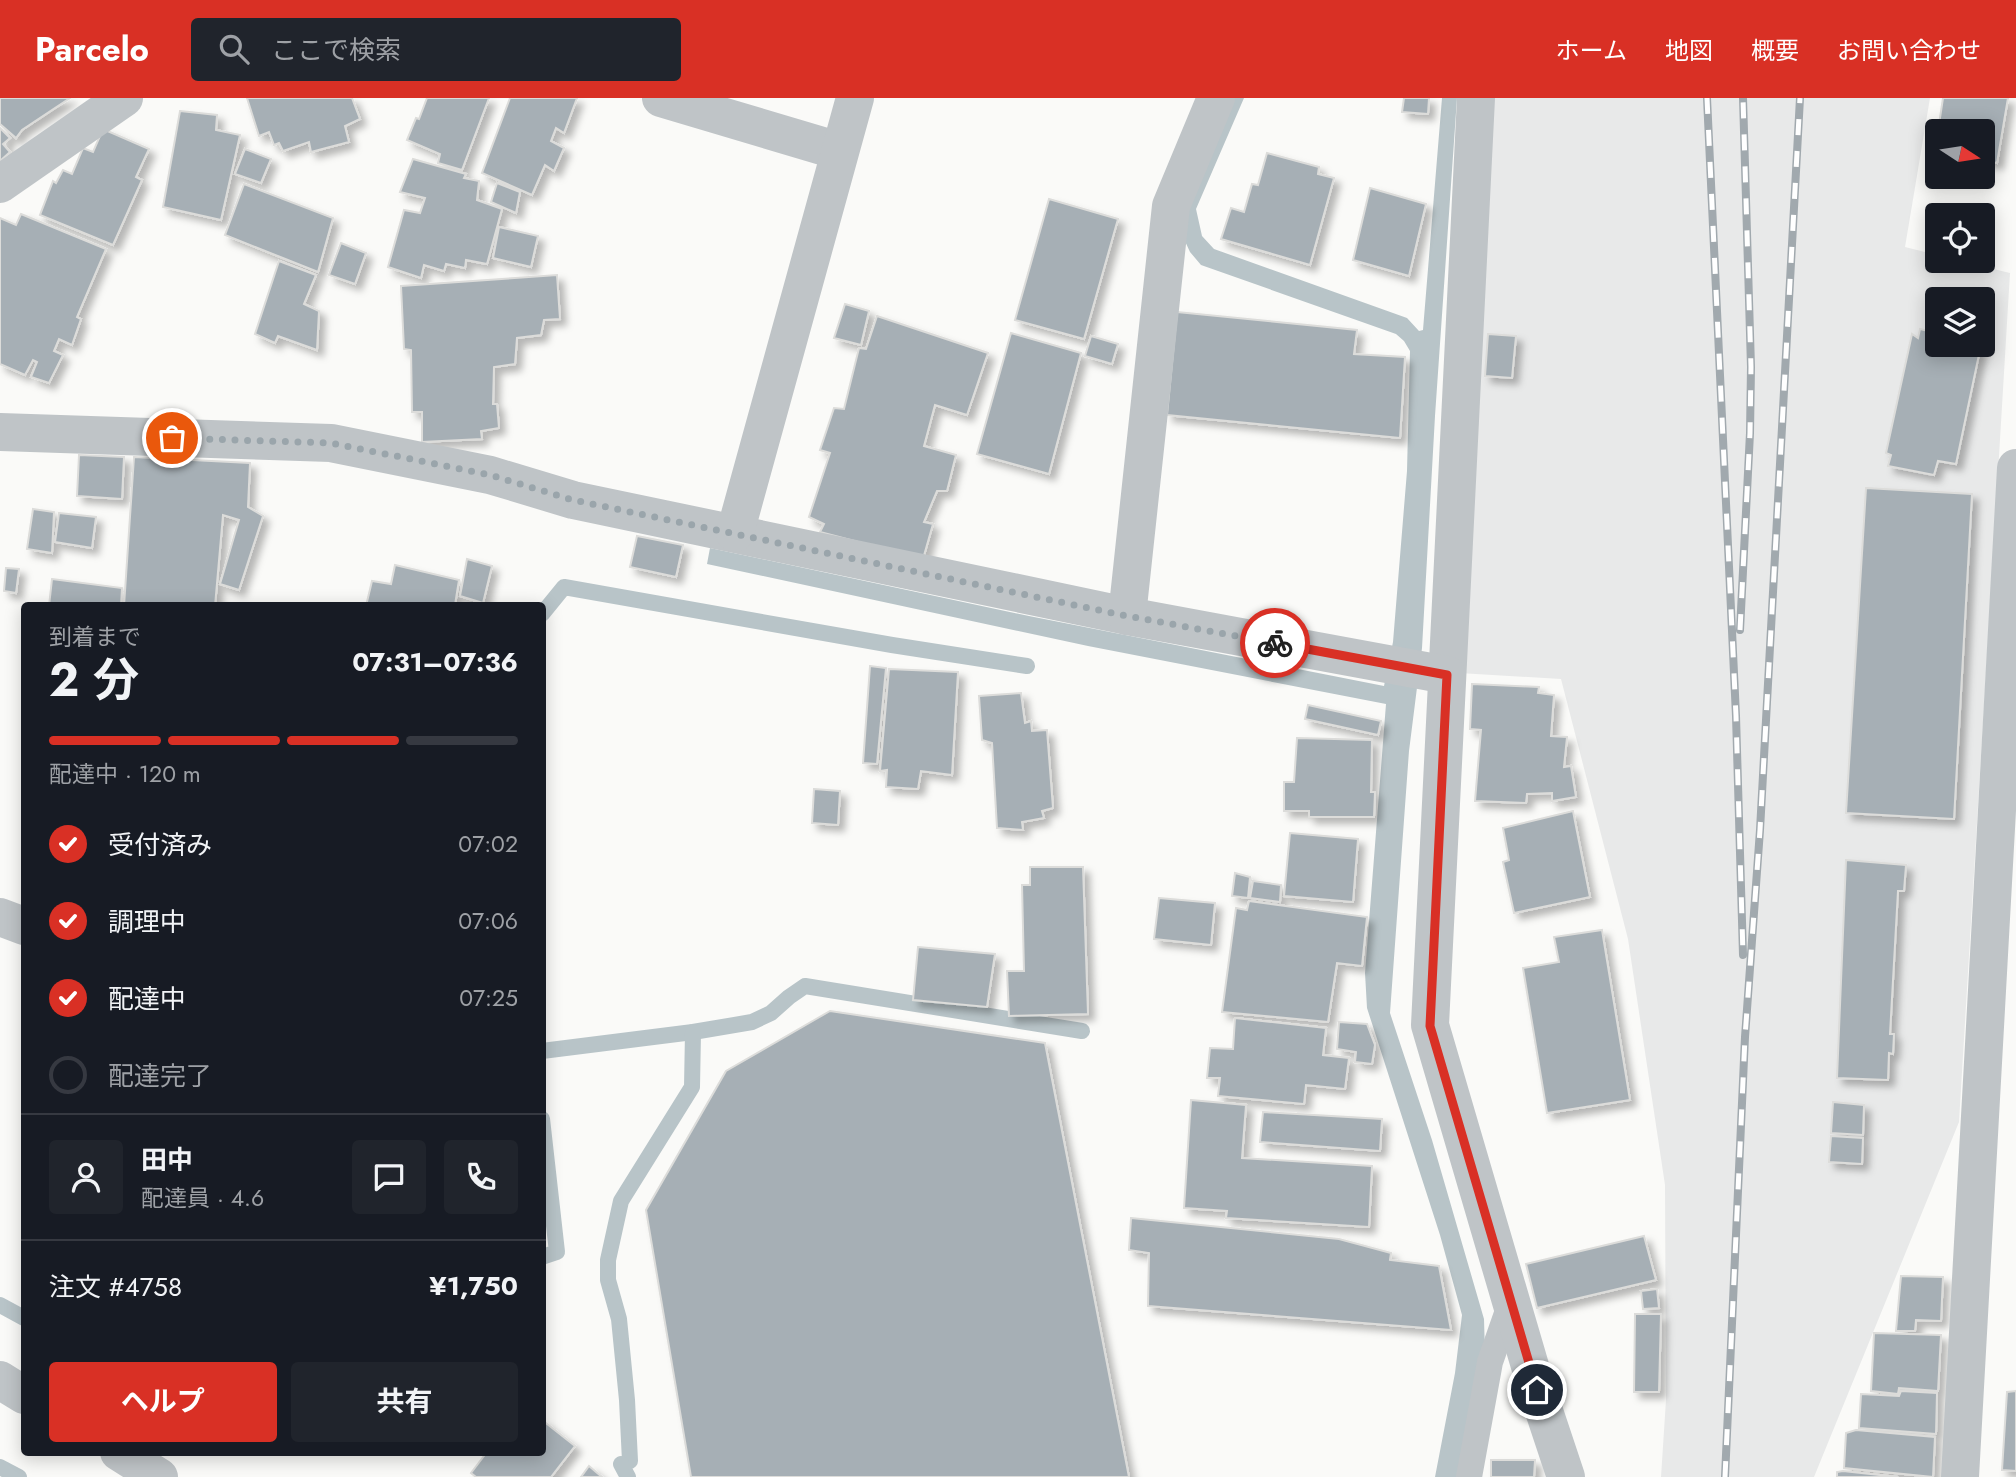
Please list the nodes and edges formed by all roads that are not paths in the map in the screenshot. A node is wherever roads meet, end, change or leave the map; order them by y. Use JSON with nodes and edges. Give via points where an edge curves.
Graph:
{"nodes":[{"id":1,"x":124,"y":98,"type":"edge"},
{"id":2,"x":661,"y":98,"type":"edge"},
{"id":3,"x":855,"y":98,"type":"edge"},
{"id":4,"x":1216,"y":98,"type":"edge"},
{"id":5,"x":1476,"y":98,"type":"edge"},
{"id":6,"x":839,"y":151,"type":"junction"},
{"id":7,"x":0,"y":184,"type":"edge"},
{"id":8,"x":0,"y":432,"type":"edge"},
{"id":9,"x":2016,"y":468,"type":"edge"},
{"id":10,"x":735,"y":533,"type":"junction"},
{"id":11,"x":1127,"y":616,"type":"junction"},
{"id":12,"x":1447,"y":675,"type":"junction"},
{"id":13,"x":0,"y":917,"type":"edge"},
{"id":14,"x":21,"y":925,"type":"edge"},
{"id":15,"x":1511,"y":1302,"type":"junction"},
{"id":16,"x":0,"y":1380,"type":"edge"},
{"id":17,"x":21,"y":1393,"type":"edge"},
{"id":18,"x":125,"y":1456,"type":"edge"},
{"id":19,"x":159,"y":1477,"type":"edge"},
{"id":20,"x":1469,"y":1477,"type":"edge"},
{"id":21,"x":1566,"y":1477,"type":"edge"},
{"id":22,"x":1961,"y":1477,"type":"edge"}],
"edges":[{"from":1,"to":7,"type":"street"},
{"from":2,"to":6,"type":"street"},
{"from":3,"to":6,"type":"street"},
{"from":4,"to":11,"type":"street","via":[[1171,206]]},
{"from":5,"to":12,"type":"street"},
{"from":6,"to":10,"type":"street"},
{"from":8,"to":10,"type":"street","via":[[331,443]]},
{"from":9,"to":22,"type":"street"},
{"from":10,"to":11,"type":"street"},
{"from":11,"to":12,"type":"street"},
{"from":12,"to":15,"type":"street","via":[[1430,1026]]},
{"from":13,"to":14,"type":"street"},
{"from":15,"to":20,"type":"lane","via":[[1490,1362]]},
{"from":15,"to":21,"type":"street"},
{"from":16,"to":17,"type":"street"},
{"from":18,"to":19,"type":"street"}]}
